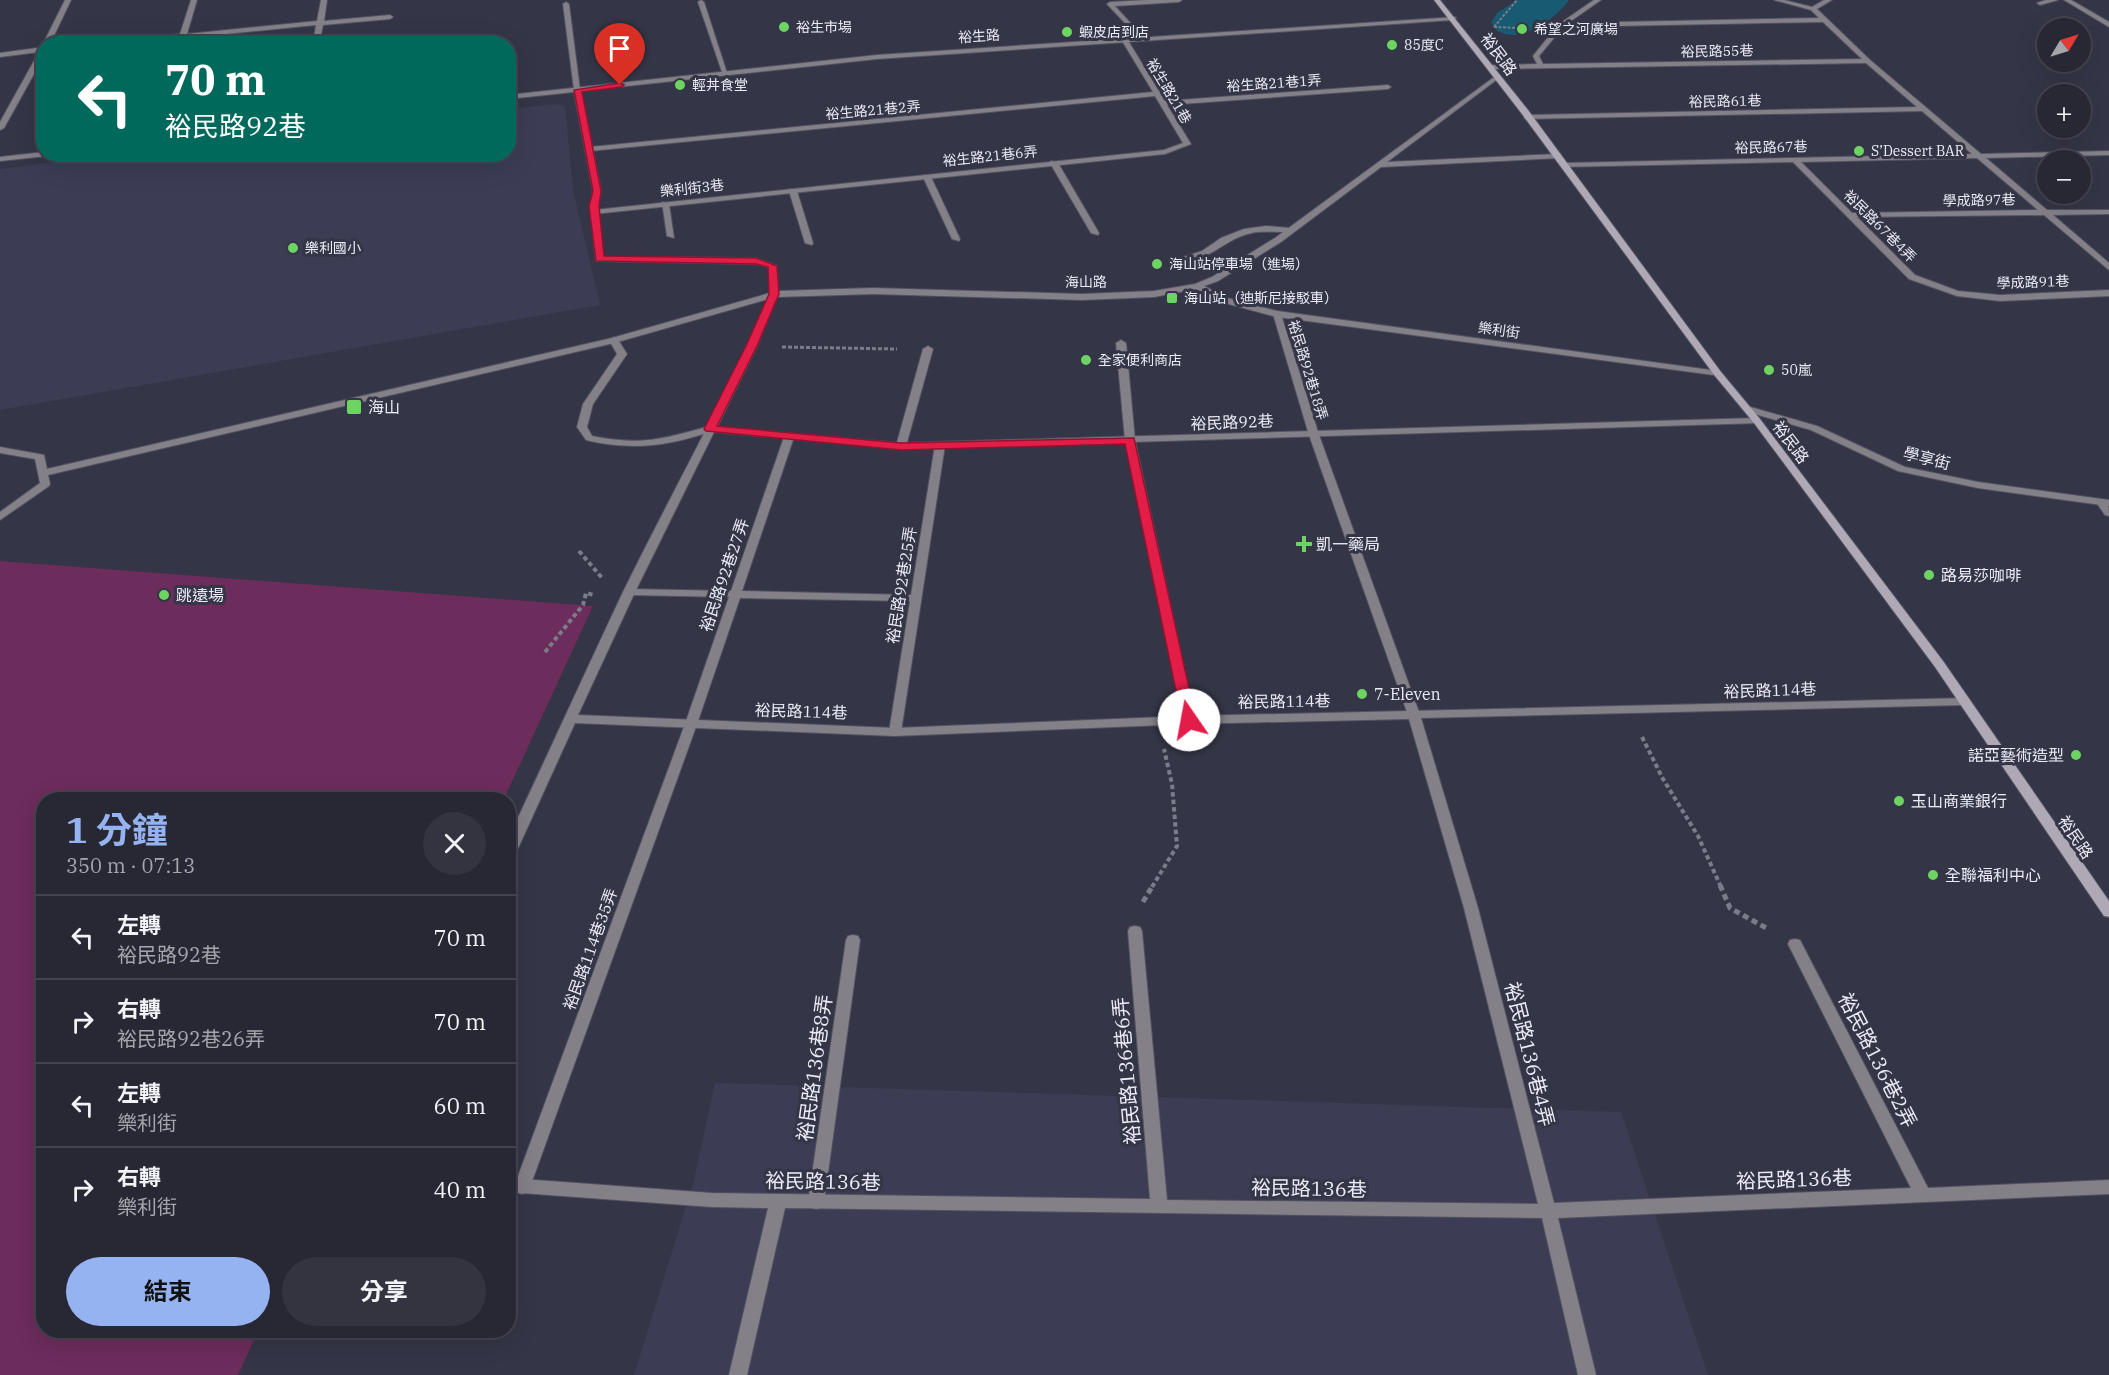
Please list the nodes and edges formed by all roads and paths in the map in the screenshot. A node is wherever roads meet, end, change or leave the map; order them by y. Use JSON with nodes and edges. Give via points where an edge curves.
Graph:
{"nodes":[{"id":1,"x":68,"y":0,"type":"edge"},
{"id":2,"x":194,"y":0,"type":"edge"},
{"id":3,"x":324,"y":0,"type":"edge"},
{"id":4,"x":1179,"y":0,"type":"edge"},
{"id":5,"x":1437,"y":0,"type":"edge"},
{"id":6,"x":1517,"y":0,"type":"edge"},
{"id":7,"x":1598,"y":0,"type":"edge"},
{"id":8,"x":1777,"y":0,"type":"edge"},
{"id":9,"x":1829,"y":0,"type":"edge"},
{"id":10,"x":2055,"y":0,"type":"edge"},
{"id":11,"x":2067,"y":0,"type":"edge"},
{"id":12,"x":701,"y":2,"type":"dead end"},
{"id":13,"x":2040,"y":3,"type":"dead end"},
{"id":14,"x":566,"y":4,"type":"dead end"},
{"id":15,"x":1813,"y":9,"type":"junction"},
{"id":16,"x":390,"y":17,"type":"dead end"},
{"id":17,"x":1453,"y":18,"type":"junction"},
{"id":18,"x":1823,"y":20,"type":"junction"},
{"id":19,"x":1532,"y":21,"type":"dead end"},
{"id":20,"x":320,"y":23,"type":"junction"},
{"id":21,"x":1561,"y":25,"type":"junction"},
{"id":22,"x":2109,"y":25,"type":"edge"},
{"id":23,"x":183,"y":34,"type":"junction"},
{"id":24,"x":50,"y":36,"type":"edge"},
{"id":25,"x":166,"y":36,"type":"edge"},
{"id":26,"x":318,"y":36,"type":"edge"},
{"id":27,"x":1141,"y":38,"type":"junction"},
{"id":28,"x":1124,"y":39,"type":"junction"},
{"id":29,"x":36,"y":50,"type":"edge"},
{"id":30,"x":0,"y":55,"type":"edge"},
{"id":31,"x":1868,"y":61,"type":"junction"},
{"id":32,"x":36,"y":62,"type":"edge"},
{"id":33,"x":1541,"y":66,"type":"junction"},
{"id":34,"x":1489,"y":67,"type":"junction"},
{"id":35,"x":725,"y":72,"type":"junction"},
{"id":36,"x":1497,"y":77,"type":"junction"},
{"id":37,"x":1388,"y":87,"type":"dead end"},
{"id":38,"x":578,"y":90,"type":"junction"},
{"id":39,"x":1157,"y":94,"type":"junction"},
{"id":40,"x":516,"y":96,"type":"edge"},
{"id":41,"x":1163,"y":103,"type":"junction"},
{"id":42,"x":1922,"y":109,"type":"junction"},
{"id":43,"x":1528,"y":117,"type":"junction"},
{"id":44,"x":0,"y":128,"type":"edge"},
{"id":45,"x":590,"y":149,"type":"junction"},
{"id":46,"x":1176,"y":150,"type":"joint"},
{"id":47,"x":2109,"y":153,"type":"edge"},
{"id":48,"x":36,"y":155,"type":"edge"},
{"id":49,"x":1978,"y":155,"type":"junction"},
{"id":50,"x":1557,"y":156,"type":"junction"},
{"id":51,"x":0,"y":159,"type":"edge"},
{"id":52,"x":1795,"y":160,"type":"junction"},
{"id":53,"x":1054,"y":163,"type":"junction"},
{"id":54,"x":1378,"y":165,"type":"junction"},
{"id":55,"x":1564,"y":165,"type":"junction"},
{"id":56,"x":927,"y":177,"type":"junction"},
{"id":57,"x":793,"y":191,"type":"junction"},
{"id":58,"x":665,"y":204,"type":"junction"},
{"id":59,"x":594,"y":212,"type":"junction"},
{"id":60,"x":2109,"y":212,"type":"edge"},
{"id":61,"x":2046,"y":213,"type":"junction"},
{"id":62,"x":1850,"y":215,"type":"junction"},
{"id":63,"x":1290,"y":230,"type":"junction"},
{"id":64,"x":1095,"y":233,"type":"dead end"},
{"id":65,"x":671,"y":236,"type":"dead end"},
{"id":66,"x":956,"y":239,"type":"dead end"},
{"id":67,"x":809,"y":243,"type":"dead end"},
{"id":68,"x":1172,"y":262,"type":"dead end"},
{"id":69,"x":2109,"y":267,"type":"edge"},
{"id":70,"x":1197,"y":286,"type":"junction"},
{"id":71,"x":1957,"y":293,"type":"joint"},
{"id":72,"x":2109,"y":293,"type":"edge"},
{"id":73,"x":774,"y":294,"type":"junction"},
{"id":74,"x":1277,"y":314,"type":"junction"},
{"id":75,"x":614,"y":340,"type":"junction"},
{"id":76,"x":1121,"y":343,"type":"dead end"},
{"id":77,"x":752,"y":346,"type":"junction"},
{"id":78,"x":928,"y":350,"type":"joint"},
{"id":79,"x":1718,"y":374,"type":"junction"},
{"id":80,"x":1747,"y":410,"type":"junction"},
{"id":81,"x":1757,"y":421,"type":"junction"},
{"id":82,"x":710,"y":429,"type":"junction"},
{"id":83,"x":1314,"y":435,"type":"junction"},
{"id":84,"x":789,"y":437,"type":"junction"},
{"id":85,"x":1130,"y":440,"type":"junction"},
{"id":86,"x":940,"y":445,"type":"junction"},
{"id":87,"x":901,"y":446,"type":"junction"},
{"id":88,"x":0,"y":450,"type":"edge"},
{"id":89,"x":43,"y":473,"type":"junction"},
{"id":90,"x":2105,"y":502,"type":"edge"},
{"id":91,"x":2109,"y":513,"type":"edge"},
{"id":92,"x":0,"y":517,"type":"edge"},
{"id":93,"x":579,"y":551,"type":"dead end"},
{"id":94,"x":604,"y":582,"type":"dead end"},
{"id":95,"x":628,"y":592,"type":"junction"},
{"id":96,"x":598,"y":595,"type":"dead end"},
{"id":97,"x":735,"y":595,"type":"junction"},
{"id":98,"x":916,"y":597,"type":"junction"},
{"id":99,"x":545,"y":652,"type":"dead end"},
{"id":100,"x":1964,"y":701,"type":"junction"},
{"id":101,"x":1628,"y":710,"type":"junction"},
{"id":102,"x":1414,"y":715,"type":"junction"},
{"id":103,"x":570,"y":719,"type":"junction"},
{"id":104,"x":1189,"y":720,"type":"junction"},
{"id":105,"x":1158,"y":722,"type":"junction"},
{"id":106,"x":691,"y":724,"type":"junction"},
{"id":107,"x":894,"y":732,"type":"junction"},
{"id":108,"x":516,"y":837,"type":"edge"},
{"id":109,"x":2109,"y":912,"type":"edge"},
{"id":110,"x":1135,"y":932,"type":"joint"},
{"id":111,"x":853,"y":940,"type":"dead end"},
{"id":112,"x":1795,"y":944,"type":"joint"},
{"id":113,"x":516,"y":1183,"type":"edge"},
{"id":114,"x":516,"y":1186,"type":"edge"},
{"id":115,"x":2109,"y":1187,"type":"edge"},
{"id":116,"x":1923,"y":1195,"type":"junction"},
{"id":117,"x":778,"y":1201,"type":"junction"},
{"id":118,"x":816,"y":1202,"type":"junction"},
{"id":119,"x":1159,"y":1207,"type":"junction"},
{"id":120,"x":1548,"y":1210,"type":"junction"},
{"id":121,"x":738,"y":1375,"type":"edge"},
{"id":122,"x":1587,"y":1375,"type":"edge"}],
"edges":[{"from":1,"to":24,"type":"street"},
{"from":2,"to":23,"type":"street"},
{"from":3,"to":20,"type":"street"},
{"from":4,"to":27,"type":"street","via":[[1110,4]]},
{"from":5,"to":17,"type":"street","name":"裕民路"},
{"from":6,"to":19,"type":"path","via":[[1494,27],[1520,27]]},
{"from":7,"to":21,"type":"street"},
{"from":8,"to":15,"type":"street"},
{"from":9,"to":15,"type":"street"},
{"from":10,"to":13,"type":"street"},
{"from":11,"to":22,"type":"street"},
{"from":12,"to":35,"type":"street"},
{"from":14,"to":38,"type":"street"},
{"from":15,"to":18,"type":"street"},
{"from":16,"to":20,"type":"street"},
{"from":17,"to":27,"type":"street","name":"裕生路"},
{"from":17,"to":34,"type":"street","name":"裕民路"},
{"from":18,"to":21,"type":"street"},
{"from":18,"to":31,"type":"street"},
{"from":20,"to":23,"type":"street"},
{"from":20,"to":26,"type":"street"},
{"from":21,"to":33,"type":"street","via":[[1536,56]]},
{"from":23,"to":25,"type":"street"},
{"from":27,"to":28,"type":"street","name":"裕生路"},
{"from":28,"to":35,"type":"street","name":"裕生路"},
{"from":28,"to":39,"type":"street","name":"裕生路21巷"},
{"from":29,"to":30,"type":"street"},
{"from":31,"to":33,"type":"street","name":"裕民路55巷"},
{"from":31,"to":42,"type":"street"},
{"from":32,"to":44,"type":"street"},
{"from":33,"to":34,"type":"street","name":"裕民路55巷"},
{"from":34,"to":36,"type":"street","name":"裕民路"},
{"from":35,"to":38,"type":"street","name":"裕生路"},
{"from":36,"to":43,"type":"street","name":"裕民路"},
{"from":36,"to":54,"type":"street","name":"海山路"},
{"from":37,"to":41,"type":"street","name":"裕生路21巷1弄"},
{"from":38,"to":40,"type":"street","name":"裕生路"},
{"from":38,"to":45,"type":"street"},
{"from":39,"to":41,"type":"street","name":"裕生路21巷"},
{"from":39,"to":45,"type":"street","name":"裕生路21巷2弄"},
{"from":41,"to":46,"type":"street","name":"裕生路21巷","via":[[1188,144]]},
{"from":42,"to":43,"type":"street","name":"裕民路61巷"},
{"from":42,"to":49,"type":"street"},
{"from":43,"to":50,"type":"street","name":"裕民路"},
{"from":45,"to":59,"type":"street","via":[[597,191]]},
{"from":46,"to":53,"type":"street","name":"裕生路21巷6弄"},
{"from":47,"to":49,"type":"street","name":"裕民路67巷"},
{"from":48,"to":51,"type":"street"},
{"from":49,"to":52,"type":"street","name":"裕民路67巷"},
{"from":49,"to":61,"type":"street"},
{"from":50,"to":54,"type":"street"},
{"from":50,"to":55,"type":"street","name":"裕民路"},
{"from":52,"to":55,"type":"street","name":"裕民路67巷"},
{"from":52,"to":62,"type":"street","name":"裕民路67巷4弄"},
{"from":53,"to":56,"type":"street","name":"裕生路21巷6弄"},
{"from":53,"to":64,"type":"street","name":"裕生路21巷6弄"},
{"from":54,"to":63,"type":"street","name":"海山路"},
{"from":55,"to":79,"type":"street","name":"裕民路"},
{"from":56,"to":57,"type":"street","name":"樂利街3巷"},
{"from":56,"to":66,"type":"street","name":"裕生路21巷6弄"},
{"from":57,"to":58,"type":"street","name":"樂利街3巷"},
{"from":57,"to":67,"type":"street"},
{"from":58,"to":59,"type":"street","name":"樂利街3巷"},
{"from":58,"to":65,"type":"street"},
{"from":59,"to":73,"type":"street","via":[[599,259],[756,261],[772,266]]},
{"from":60,"to":61,"type":"street","name":"學成路97巷"},
{"from":61,"to":62,"type":"street","name":"學成路97巷"},
{"from":61,"to":69,"type":"street"},
{"from":62,"to":71,"type":"street","name":"裕民路67巷4弄","via":[[1912,277]]},
{"from":63,"to":68,"type":"street","via":[[1247,231],[1205,253]]},
{"from":63,"to":70,"type":"street","name":"海山路","via":[[1236,267]]},
{"from":70,"to":73,"type":"street","name":"海山路","via":[[1154,294],[1082,297],[873,291]]},
{"from":70,"to":74,"type":"street","name":"樂利街","via":[[1224,300]]},
{"from":71,"to":72,"type":"street","name":"學成路91巷","via":[[2000,298]]},
{"from":73,"to":75,"type":"street","name":"海山路"},
{"from":73,"to":77,"type":"street"},
{"from":74,"to":79,"type":"street","name":"樂利街"},
{"from":74,"to":83,"type":"street","name":"裕民路92巷18弄"},
{"from":75,"to":82,"type":"street","via":[[622,354],[588,404],[582,427],[589,438],[614,444],[662,444]]},
{"from":75,"to":89,"type":"street","name":"海山路"},
{"from":76,"to":85,"type":"street"},
{"from":77,"to":78,"type":"path"},
{"from":77,"to":82,"type":"street"},
{"from":78,"to":87,"type":"street"},
{"from":79,"to":80,"type":"street","name":"裕民路"},
{"from":80,"to":81,"type":"street","name":"裕民路"},
{"from":80,"to":90,"type":"street","name":"學享街","via":[[1814,428],[1902,469],[1978,485]]},
{"from":81,"to":83,"type":"street","name":"裕民路92巷"},
{"from":81,"to":100,"type":"street","name":"裕民路"},
{"from":82,"to":84,"type":"street","name":"裕民路92巷"},
{"from":82,"to":95,"type":"street"},
{"from":83,"to":85,"type":"street","name":"裕民路92巷"},
{"from":83,"to":102,"type":"street","name":"裕民路92巷18弄"},
{"from":84,"to":87,"type":"street","name":"裕民路92巷"},
{"from":84,"to":97,"type":"street","name":"裕民路92巷27弄"},
{"from":85,"to":86,"type":"street","name":"裕民路92巷"},
{"from":85,"to":104,"type":"street"},
{"from":86,"to":87,"type":"street","name":"裕民路92巷"},
{"from":86,"to":98,"type":"street","name":"裕民路92巷25弄"},
{"from":88,"to":89,"type":"street","via":[[40,457]]},
{"from":89,"to":92,"type":"street","via":[[45,484]]},
{"from":90,"to":91,"type":"street"},
{"from":93,"to":94,"type":"path"},
{"from":95,"to":97,"type":"street"},
{"from":95,"to":103,"type":"street"},
{"from":96,"to":99,"type":"path","via":[[586,593],[583,605]]},
{"from":97,"to":98,"type":"street"},
{"from":97,"to":106,"type":"street","name":"裕民路92巷27弄"},
{"from":98,"to":107,"type":"street","name":"裕民路92巷25弄"},
{"from":100,"to":101,"type":"street","name":"裕民路114巷"},
{"from":100,"to":109,"type":"street","name":"裕民路"},
{"from":101,"to":102,"type":"street","name":"裕民路114巷"},
{"from":101,"to":112,"type":"path","via":[[1698,836],[1730,908]]},
{"from":102,"to":104,"type":"street","name":"裕民路114巷"},
{"from":102,"to":120,"type":"street","name":"裕民路136巷4弄","via":[[1471,908]]},
{"from":103,"to":106,"type":"street","name":"裕民路114巷"},
{"from":103,"to":108,"type":"street"},
{"from":104,"to":105,"type":"street","name":"裕民路114巷"},
{"from":105,"to":107,"type":"street","name":"裕民路114巷"},
{"from":105,"to":110,"type":"path","via":[[1172,784],[1177,846],[1143,902]]},
{"from":106,"to":107,"type":"street","name":"裕民路114巷"},
{"from":106,"to":113,"type":"street","name":"裕民路114巷35弄"},
{"from":110,"to":119,"type":"street","name":"裕民路136巷6弄"},
{"from":111,"to":118,"type":"street","name":"裕民路136巷8弄"},
{"from":112,"to":116,"type":"street","name":"裕民路136巷2弄"},
{"from":114,"to":117,"type":"street","name":"裕民路136巷"},
{"from":115,"to":116,"type":"street","name":"裕民路136巷"},
{"from":116,"to":120,"type":"street","name":"裕民路136巷"},
{"from":117,"to":118,"type":"street","name":"裕民路136巷"},
{"from":117,"to":121,"type":"street"},
{"from":118,"to":119,"type":"street","name":"裕民路136巷"},
{"from":119,"to":120,"type":"street","name":"裕民路136巷"},
{"from":120,"to":122,"type":"street","name":"裕民路136巷4弄"}]}
